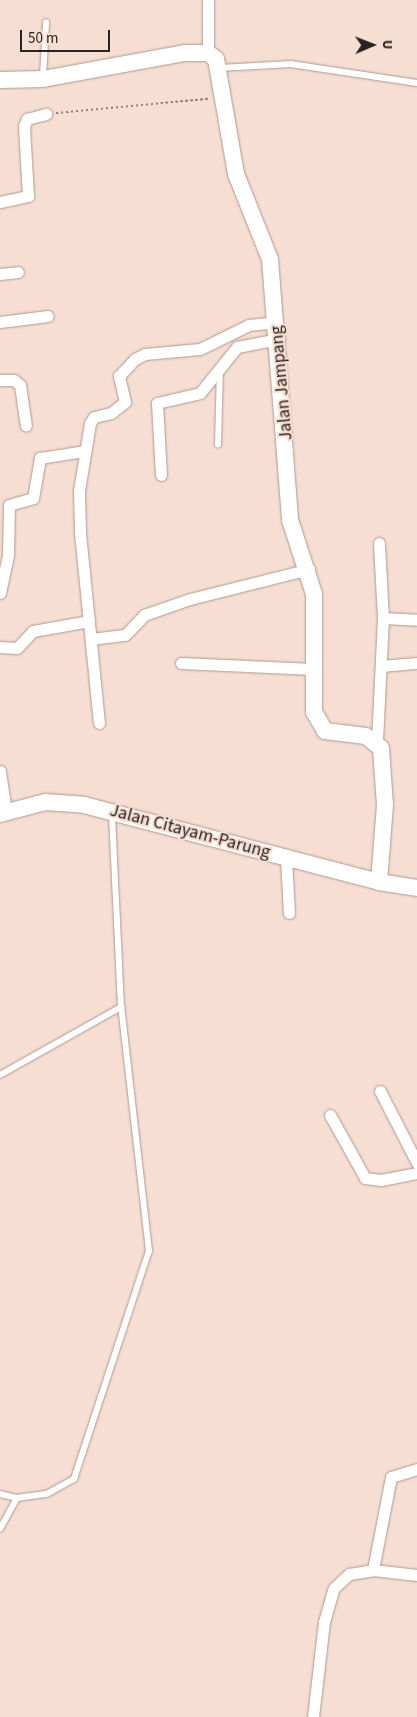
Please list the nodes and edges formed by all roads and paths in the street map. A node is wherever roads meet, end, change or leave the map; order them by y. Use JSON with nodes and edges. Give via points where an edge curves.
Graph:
{"nodes":[{"id":1,"x":208,"y":0,"type":"edge"},
{"id":2,"x":46,"y":24,"type":"dead end"},
{"id":3,"x":208,"y":52,"type":"junction"},
{"id":4,"x":220,"y":68,"type":"junction"},
{"id":5,"x":42,"y":79,"type":"junction"},
{"id":6,"x":0,"y":80,"type":"edge"},
{"id":7,"x":417,"y":83,"type":"edge"},
{"id":8,"x":226,"y":98,"type":"junction"},
{"id":9,"x":46,"y":114,"type":"joint"},
{"id":10,"x":0,"y":202,"type":"edge"},
{"id":11,"x":18,"y":272,"type":"dead end"},
{"id":12,"x":0,"y":274,"type":"edge"},
{"id":13,"x":48,"y":316,"type":"dead end"},
{"id":14,"x":0,"y":322,"type":"edge"},
{"id":15,"x":277,"y":322,"type":"junction"},
{"id":16,"x":279,"y":338,"type":"junction"},
{"id":17,"x":220,"y":366,"type":"junction"},
{"id":18,"x":0,"y":380,"type":"edge"},
{"id":19,"x":26,"y":426,"type":"dead end"},
{"id":20,"x":218,"y":445,"type":"dead end"},
{"id":21,"x":84,"y":451,"type":"junction"},
{"id":22,"x":161,"y":476,"type":"dead end"},
{"id":23,"x":379,"y":543,"type":"dead end"},
{"id":24,"x":309,"y":569,"type":"junction"},
{"id":25,"x":0,"y":593,"type":"edge"},
{"id":26,"x":383,"y":618,"type":"junction"},
{"id":27,"x":417,"y":620,"type":"edge"},
{"id":28,"x":89,"y":621,"type":"junction"},
{"id":29,"x":91,"y":639,"type":"junction"},
{"id":30,"x":0,"y":647,"type":"edge"},
{"id":31,"x":181,"y":663,"type":"dead end"},
{"id":32,"x":417,"y":663,"type":"edge"},
{"id":33,"x":381,"y":666,"type":"junction"},
{"id":34,"x":313,"y":670,"type":"junction"},
{"id":35,"x":99,"y":723,"type":"dead end"},
{"id":36,"x":377,"y":741,"type":"junction"},
{"id":37,"x":0,"y":771,"type":"edge"},
{"id":38,"x":112,"y":811,"type":"junction"},
{"id":39,"x":3,"y":813,"type":"edge"},
{"id":40,"x":286,"y":858,"type":"junction"},
{"id":41,"x":379,"y":882,"type":"junction"},
{"id":42,"x":417,"y":888,"type":"edge"},
{"id":43,"x":289,"y":913,"type":"dead end"},
{"id":44,"x":120,"y":1007,"type":"junction"},
{"id":45,"x":0,"y":1075,"type":"edge"},
{"id":46,"x":380,"y":1091,"type":"dead end"},
{"id":47,"x":330,"y":1115,"type":"dead end"},
{"id":48,"x":417,"y":1163,"type":"edge"},
{"id":49,"x":417,"y":1173,"type":"edge"},
{"id":50,"x":417,"y":1469,"type":"edge"},
{"id":51,"x":0,"y":1494,"type":"edge"},
{"id":52,"x":17,"y":1498,"type":"junction"},
{"id":53,"x":0,"y":1529,"type":"edge"},
{"id":54,"x":373,"y":1570,"type":"junction"},
{"id":55,"x":417,"y":1575,"type":"edge"},
{"id":56,"x":313,"y":1717,"type":"edge"}],
"edges":[{"from":1,"to":3,"type":"street"},
{"from":2,"to":5,"type":"lane"},
{"from":3,"to":4,"type":"street","name":"Jalan Jampang"},
{"from":3,"to":5,"type":"street","via":[[163,56]]},
{"from":4,"to":7,"type":"lane","via":[[291,64]]},
{"from":4,"to":8,"type":"street","name":"Jalan Jampang"},
{"from":5,"to":6,"type":"street"},
{"from":8,"to":9,"type":"path"},
{"from":8,"to":15,"type":"street","name":"Jalan Jampang","via":[[236,174],[270,259]]},
{"from":9,"to":10,"type":"street","via":[[28,119],[24,126],[28,196]]},
{"from":11,"to":12,"type":"street"},
{"from":13,"to":14,"type":"street"},
{"from":15,"to":16,"type":"street","name":"Jalan Jampang"},
{"from":15,"to":21,"type":"street","via":[[249,325],[200,349],[145,354],[134,359],[119,376],[127,400],[111,413],[94,417]]},
{"from":16,"to":17,"type":"street","via":[[237,348]]},
{"from":16,"to":24,"type":"street","name":"Jalan Jampang","via":[[290,520]]},
{"from":17,"to":20,"type":"lane"},
{"from":17,"to":22,"type":"street","via":[[200,393],[156,404]]},
{"from":18,"to":19,"type":"street","via":[[14,380],[20,385]]},
{"from":21,"to":25,"type":"street","via":[[40,458],[33,498],[9,505],[8,554]]},
{"from":21,"to":28,"type":"street","via":[[80,524]]},
{"from":23,"to":26,"type":"street"},
{"from":24,"to":29,"type":"street","via":[[190,599],[144,615],[125,635]]},
{"from":24,"to":34,"type":"street","name":"Jalan Jampang","via":[[314,594]]},
{"from":26,"to":27,"type":"street"},
{"from":26,"to":33,"type":"street"},
{"from":28,"to":29,"type":"street"},
{"from":28,"to":30,"type":"street","via":[[33,631],[17,648]]},
{"from":29,"to":35,"type":"street"},
{"from":31,"to":34,"type":"street"},
{"from":32,"to":33,"type":"street"},
{"from":33,"to":36,"type":"street"},
{"from":34,"to":36,"type":"street","name":"Jalan Jampang","via":[[312,701],[320,727]]},
{"from":36,"to":41,"type":"street","via":[[384,767],[385,806]]},
{"from":37,"to":39,"type":"street"},
{"from":38,"to":39,"type":"street","name":"Jalan Citayam-Parung","via":[[45,802]]},
{"from":38,"to":40,"type":"street","name":"Jalan Citayam-Parung"},
{"from":38,"to":44,"type":"lane"},
{"from":40,"to":41,"type":"street","name":"Jalan Citayam-Parung"},
{"from":40,"to":43,"type":"street"},
{"from":41,"to":42,"type":"street","name":"Jalan Citayam-Parung"},
{"from":44,"to":45,"type":"lane"},
{"from":44,"to":52,"type":"lane","via":[[149,1254],[74,1479],[55,1492]]},
{"from":46,"to":48,"type":"street"},
{"from":47,"to":49,"type":"street","via":[[365,1178],[381,1180]]},
{"from":50,"to":54,"type":"street","via":[[391,1476]]},
{"from":51,"to":52,"type":"lane"},
{"from":52,"to":53,"type":"lane"},
{"from":54,"to":55,"type":"street"},
{"from":54,"to":56,"type":"street","via":[[344,1577],[331,1595]]}]}
